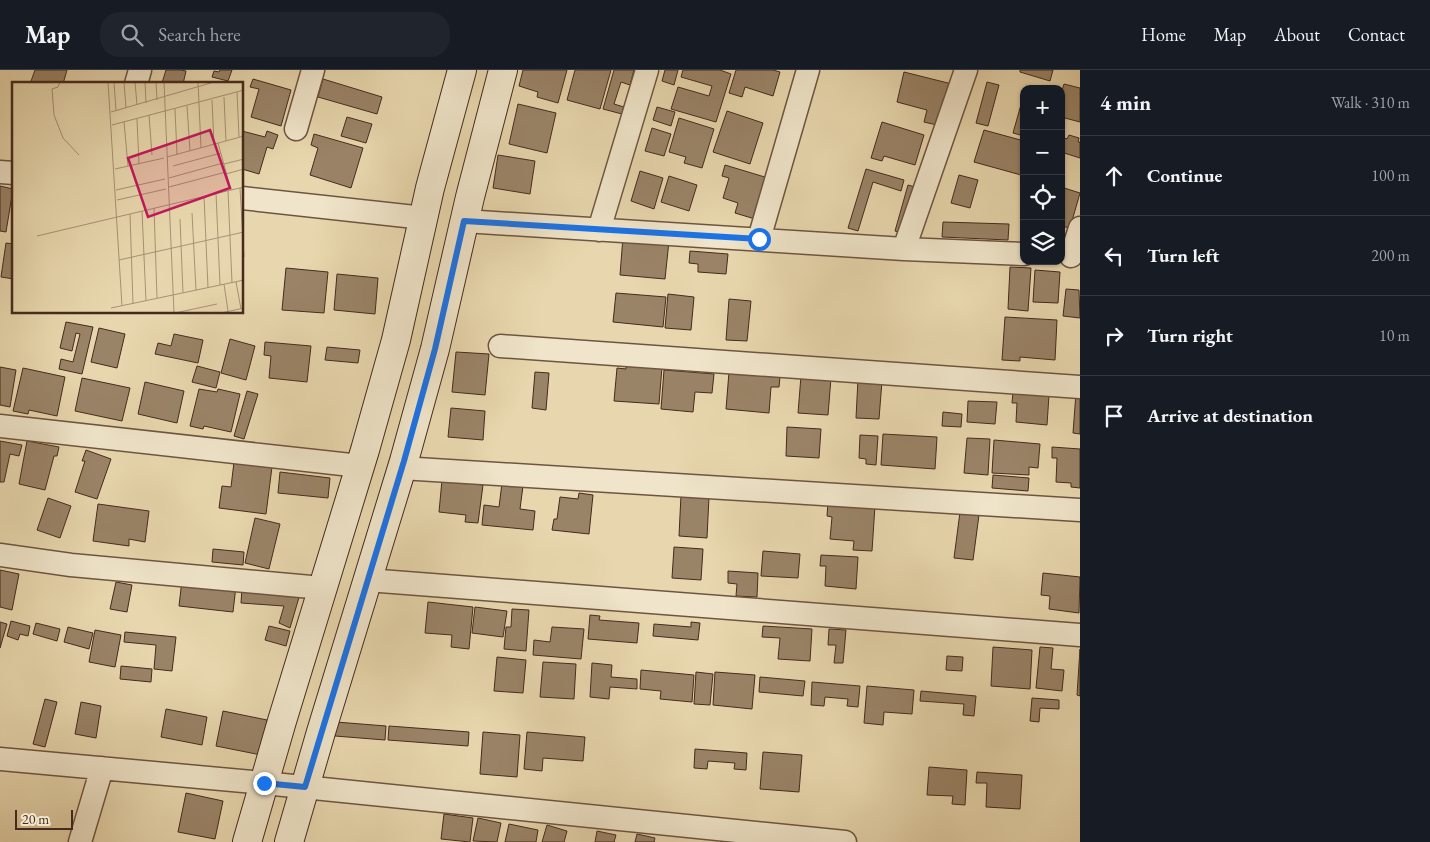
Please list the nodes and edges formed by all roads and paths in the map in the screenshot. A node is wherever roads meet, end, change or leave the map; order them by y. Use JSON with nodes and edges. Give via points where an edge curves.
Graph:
{"nodes":[{"id":1,"x":313,"y":70,"type":"edge"},
{"id":2,"x":462,"y":70,"type":"edge"},
{"id":3,"x":503,"y":70,"type":"edge"},
{"id":4,"x":647,"y":70,"type":"edge"},
{"id":5,"x":808,"y":70,"type":"edge"},
{"id":6,"x":966,"y":70,"type":"edge"},
{"id":7,"x":296,"y":129,"type":"dead end"},
{"id":8,"x":244,"y":198,"type":"edge"},
{"id":9,"x":424,"y":218,"type":"junction"},
{"id":10,"x":464,"y":221,"type":"junction"},
{"id":11,"x":1080,"y":228,"type":"edge"},
{"id":12,"x":599,"y":230,"type":"junction"},
{"id":13,"x":759,"y":239,"type":"junction"},
{"id":14,"x":904,"y":249,"type":"junction"},
{"id":15,"x":1020,"y":254,"type":"edge"},
{"id":16,"x":1071,"y":256,"type":"edge"},
{"id":17,"x":500,"y":346,"type":"dead end"},
{"id":18,"x":1080,"y":387,"type":"edge"},
{"id":19,"x":0,"y":426,"type":"edge"},
{"id":20,"x":360,"y":466,"type":"junction"},
{"id":21,"x":401,"y":468,"type":"junction"},
{"id":22,"x":1080,"y":510,"type":"edge"},
{"id":23,"x":0,"y":556,"type":"edge"},
{"id":24,"x":367,"y":580,"type":"junction"},
{"id":25,"x":322,"y":588,"type":"junction"},
{"id":26,"x":1080,"y":634,"type":"edge"},
{"id":27,"x":0,"y":759,"type":"edge"},
{"id":28,"x":102,"y":768,"type":"junction"},
{"id":29,"x":264,"y":783,"type":"junction"},
{"id":30,"x":305,"y":787,"type":"junction"},
{"id":31,"x":742,"y":837,"type":"edge"},
{"id":32,"x":80,"y":842,"type":"edge"},
{"id":33,"x":247,"y":842,"type":"edge"},
{"id":34,"x":289,"y":842,"type":"edge"},
{"id":35,"x":845,"y":842,"type":"edge"}],
"edges":[{"from":1,"to":7,"type":"street"},
{"from":2,"to":9,"type":"main road"},
{"from":3,"to":10,"type":"main road"},
{"from":4,"to":12,"type":"street"},
{"from":5,"to":13,"type":"street"},
{"from":6,"to":14,"type":"street"},
{"from":8,"to":9,"type":"street"},
{"from":9,"to":20,"type":"main road","via":[[396,340]]},
{"from":10,"to":12,"type":"street"},
{"from":10,"to":21,"type":"main road","via":[[435,349]]},
{"from":11,"to":16,"type":"street"},
{"from":12,"to":13,"type":"street"},
{"from":13,"to":14,"type":"street"},
{"from":14,"to":15,"type":"street"},
{"from":17,"to":18,"type":"street"},
{"from":19,"to":20,"type":"street"},
{"from":20,"to":25,"type":"main road"},
{"from":21,"to":22,"type":"street"},
{"from":21,"to":24,"type":"main road"},
{"from":23,"to":25,"type":"street"},
{"from":24,"to":26,"type":"street"},
{"from":24,"to":30,"type":"main road"},
{"from":25,"to":29,"type":"main road"},
{"from":27,"to":28,"type":"street"},
{"from":28,"to":29,"type":"street"},
{"from":28,"to":32,"type":"street"},
{"from":29,"to":30,"type":"street"},
{"from":29,"to":33,"type":"main road"},
{"from":30,"to":31,"type":"street"},
{"from":30,"to":34,"type":"main road"},
{"from":31,"to":35,"type":"street"}]}
